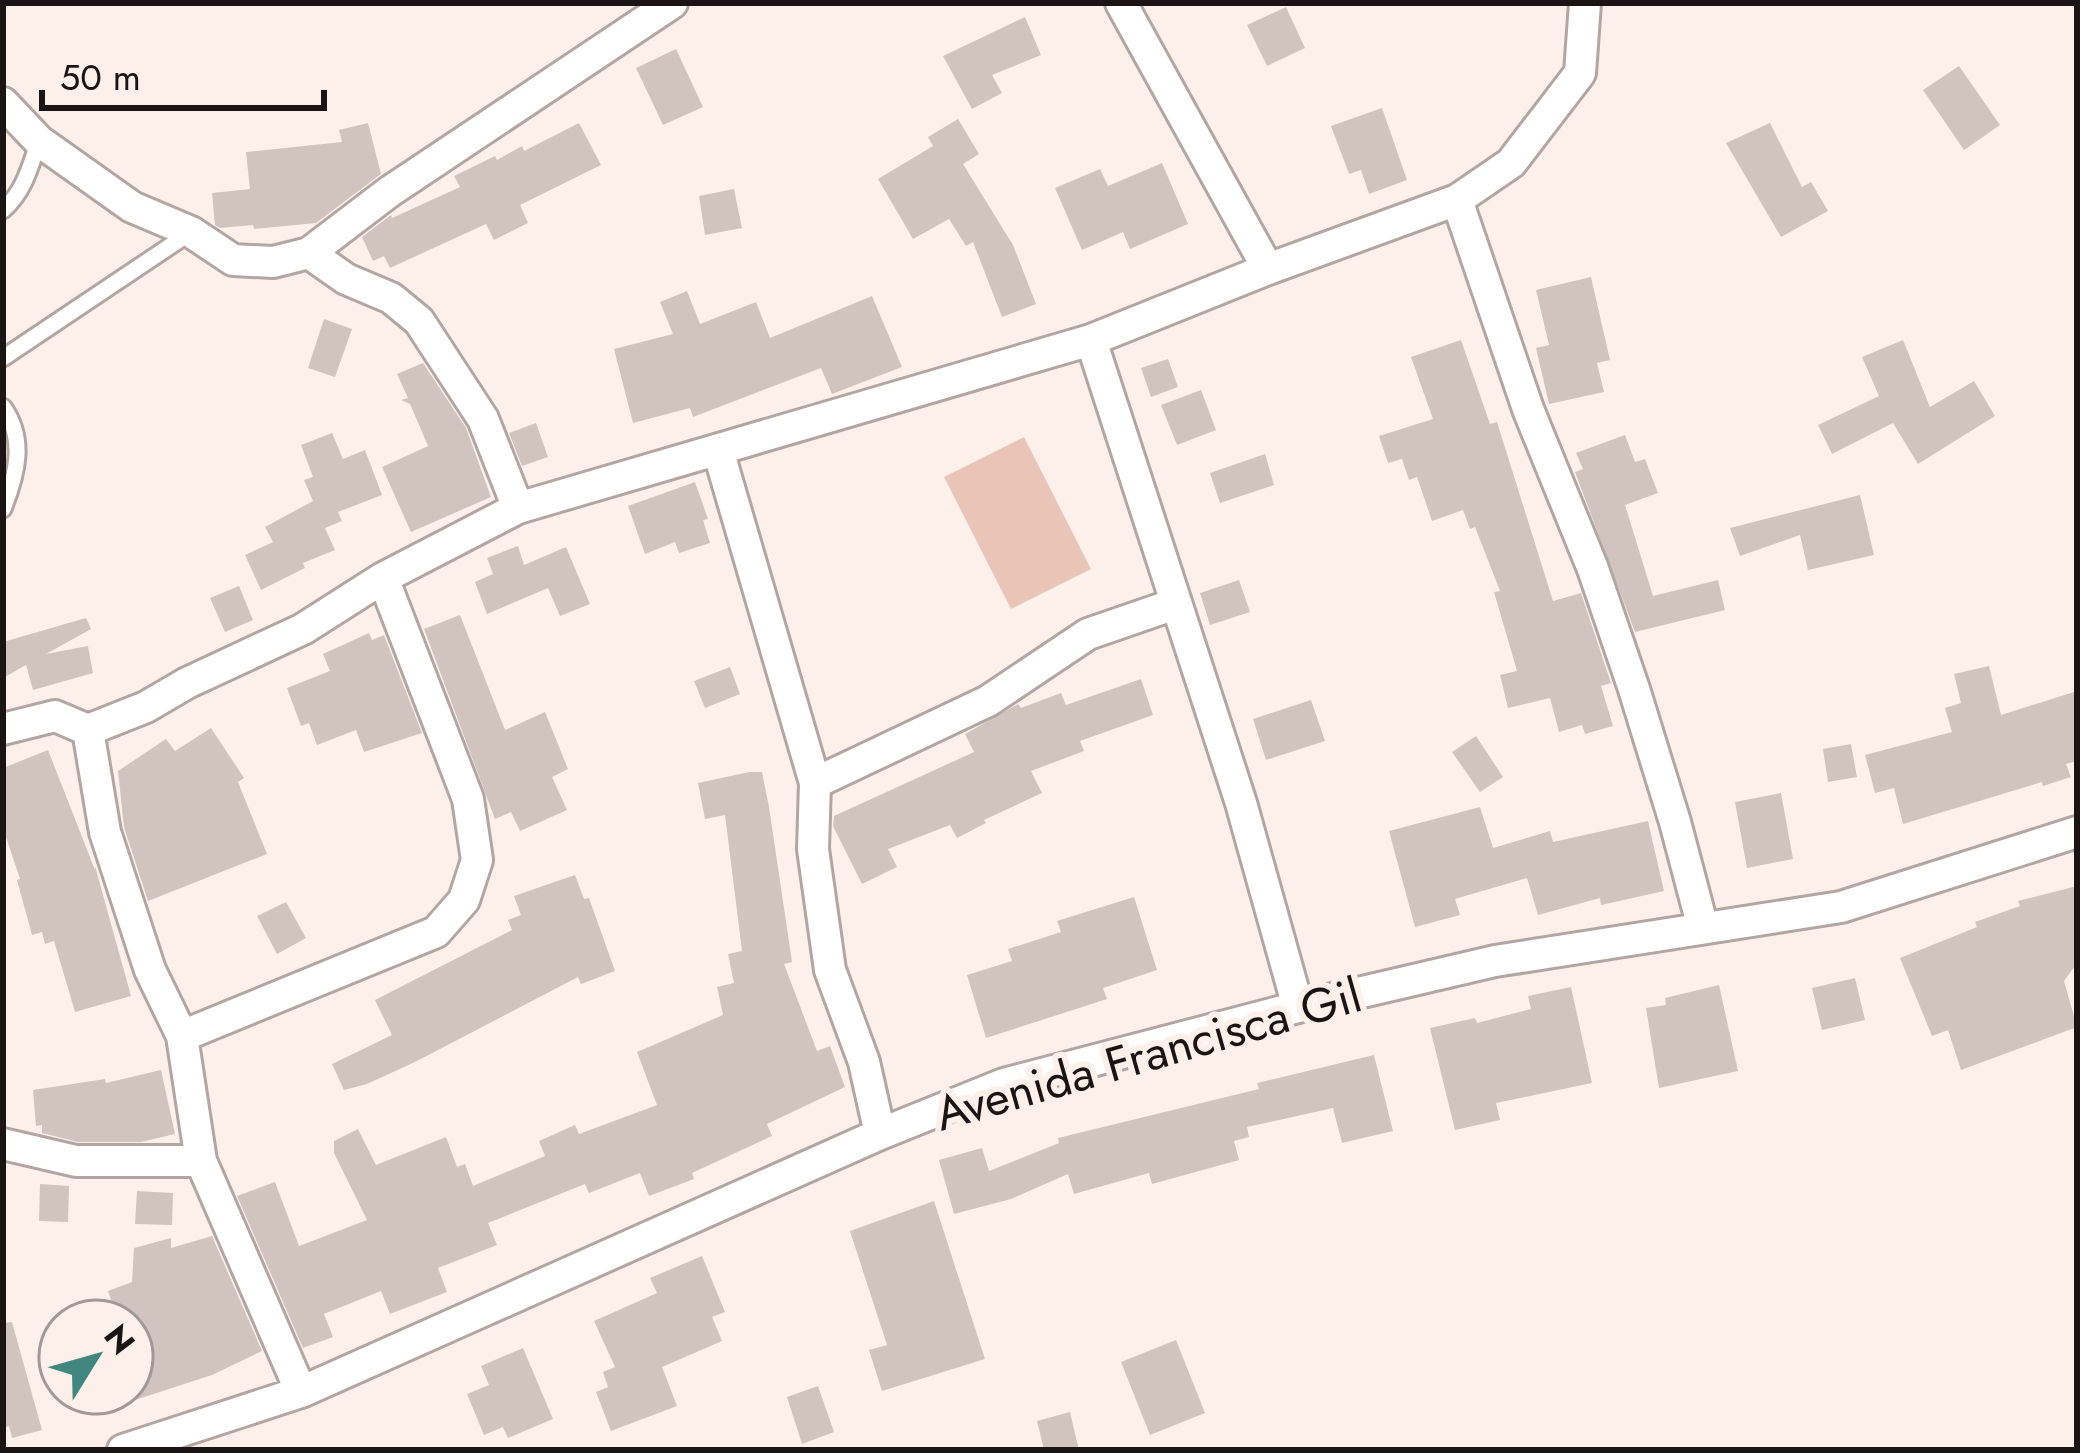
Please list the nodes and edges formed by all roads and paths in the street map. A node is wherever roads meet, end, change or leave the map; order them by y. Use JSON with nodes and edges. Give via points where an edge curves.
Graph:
{"nodes":[{"id":1,"x":673,"y":3,"type":"edge"},
{"id":2,"x":1121,"y":3,"type":"edge"},
{"id":3,"x":1585,"y":3,"type":"edge"},
{"id":4,"x":3,"y":104,"type":"edge"},
{"id":5,"x":39,"y":141,"type":"junction"},
{"id":6,"x":1457,"y":200,"type":"junction"},
{"id":7,"x":3,"y":210,"type":"edge"},
{"id":8,"x":191,"y":232,"type":"junction"},
{"id":9,"x":309,"y":253,"type":"junction"},
{"id":10,"x":1268,"y":269,"type":"junction"},
{"id":11,"x":1091,"y":340,"type":"junction"},
{"id":12,"x":3,"y":358,"type":"edge"},
{"id":13,"x":3,"y":407,"type":"edge"},
{"id":14,"x":718,"y":450,"type":"junction"},
{"id":15,"x":518,"y":508,"type":"junction"},
{"id":16,"x":3,"y":509,"type":"edge"},
{"id":17,"x":383,"y":578,"type":"junction"},
{"id":18,"x":1175,"y":604,"type":"junction"},
{"id":19,"x":3,"y":729,"type":"edge"},
{"id":20,"x":88,"y":730,"type":"junction"},
{"id":21,"x":814,"y":783,"type":"junction"},
{"id":22,"x":2077,"y":832,"type":"edge"},
{"id":23,"x":1702,"y":928,"type":"junction"},
{"id":24,"x":1298,"y":1007,"type":"junction"},
{"id":25,"x":182,"y":1036,"type":"junction"},
{"id":26,"x":880,"y":1134,"type":"junction"},
{"id":27,"x":3,"y":1144,"type":"edge"},
{"id":28,"x":201,"y":1161,"type":"junction"},
{"id":29,"x":301,"y":1392,"type":"junction"},
{"id":30,"x":123,"y":1450,"type":"edge"}],
"edges":[{"from":1,"to":9,"type":"street"},
{"from":2,"to":10,"type":"street"},
{"from":3,"to":6,"type":"street","via":[[1580,73],[1511,163]]},
{"from":4,"to":5,"type":"street"},
{"from":5,"to":7,"type":"lane","via":[[15,200]]},
{"from":5,"to":8,"type":"street","via":[[132,207]]},
{"from":6,"to":10,"type":"street"},
{"from":6,"to":23,"type":"street","via":[[1627,668]]},
{"from":8,"to":9,"type":"street","via":[[233,260]]},
{"from":8,"to":12,"type":"lane"},
{"from":9,"to":15,"type":"street","via":[[419,321],[483,419]]},
{"from":10,"to":11,"type":"street"},
{"from":11,"to":14,"type":"street"},
{"from":11,"to":18,"type":"street"},
{"from":13,"to":16,"type":"lane","via":[[18,427],[16,477]]},
{"from":14,"to":15,"type":"street"},
{"from":14,"to":21,"type":"street"},
{"from":15,"to":17,"type":"street"},
{"from":17,"to":20,"type":"street","via":[[303,629]]},
{"from":17,"to":25,"type":"street","via":[[468,799],[477,860],[464,900],[436,932]]},
{"from":18,"to":21,"type":"street","via":[[1088,634],[988,701]]},
{"from":18,"to":24,"type":"street"},
{"from":19,"to":20,"type":"street","via":[[55,716]]},
{"from":20,"to":25,"type":"street","via":[[105,832],[150,970]]},
{"from":21,"to":26,"type":"street","via":[[813,849],[830,970]]},
{"from":22,"to":23,"type":"street","name":"Avenida Francisca Gil","via":[[1840,907]]},
{"from":23,"to":24,"type":"street","name":"Avenida Francisca Gil","via":[[1495,961]]},
{"from":24,"to":26,"type":"street","name":"Avenida Francisca Gil","via":[[1004,1084]]},
{"from":25,"to":28,"type":"street"},
{"from":26,"to":29,"type":"street","name":"Avenida Francisca Gil"},
{"from":27,"to":28,"type":"street","via":[[76,1161]]},
{"from":28,"to":29,"type":"street"},
{"from":29,"to":30,"type":"street","name":"Avenida Francisca Gil"}]}
